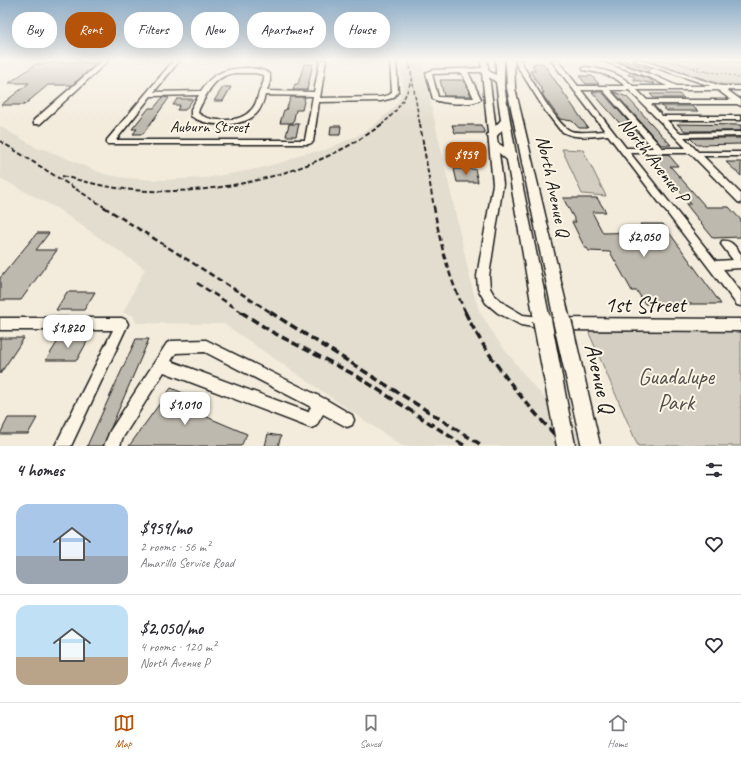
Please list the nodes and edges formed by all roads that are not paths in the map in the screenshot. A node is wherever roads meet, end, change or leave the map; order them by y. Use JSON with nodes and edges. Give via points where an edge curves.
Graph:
{"nodes":[{"id":1,"x":83,"y":81,"type":"edge"},
{"id":2,"x":160,"y":81,"type":"edge"},
{"id":3,"x":213,"y":81,"type":"edge"},
{"id":4,"x":267,"y":81,"type":"edge"},
{"id":5,"x":320,"y":81,"type":"edge"},
{"id":6,"x":394,"y":81,"type":"edge"},
{"id":7,"x":431,"y":81,"type":"edge"},
{"id":8,"x":469,"y":81,"type":"edge"},
{"id":9,"x":487,"y":81,"type":"edge"},
{"id":10,"x":500,"y":81,"type":"edge"},
{"id":11,"x":511,"y":81,"type":"edge"},
{"id":12,"x":529,"y":81,"type":"edge"},
{"id":13,"x":570,"y":81,"type":"edge"},
{"id":14,"x":622,"y":81,"type":"edge"},
{"id":15,"x":661,"y":81,"type":"edge"},
{"id":16,"x":702,"y":81,"type":"edge"},
{"id":17,"x":576,"y":88,"type":"junction"},
{"id":18,"x":605,"y":88,"type":"junction"},
{"id":19,"x":631,"y":88,"type":"junction"},
{"id":20,"x":675,"y":88,"type":"junction"},
{"id":21,"x":720,"y":88,"type":"junction"},
{"id":22,"x":741,"y":88,"type":"edge"},
{"id":23,"x":204,"y":93,"type":"junction"},
{"id":24,"x":149,"y":94,"type":"junction"},
{"id":25,"x":262,"y":94,"type":"junction"},
{"id":26,"x":317,"y":97,"type":"junction"},
{"id":27,"x":645,"y":102,"type":"junction"},
{"id":28,"x":740,"y":103,"type":"edge"},
{"id":29,"x":660,"y":118,"type":"junction"},
{"id":30,"x":741,"y":118,"type":"edge"},
{"id":31,"x":506,"y":120,"type":"junction"},
{"id":32,"x":37,"y":122,"type":"dead end"},
{"id":33,"x":611,"y":133,"type":"junction"},
{"id":34,"x":676,"y":134,"type":"junction"},
{"id":35,"x":741,"y":134,"type":"edge"},
{"id":36,"x":493,"y":139,"type":"junction"},
{"id":37,"x":624,"y":150,"type":"junction"},
{"id":38,"x":660,"y":151,"type":"junction"},
{"id":39,"x":694,"y":153,"type":"junction"},
{"id":40,"x":741,"y":154,"type":"edge"},
{"id":41,"x":512,"y":159,"type":"junction"},
{"id":42,"x":741,"y":200,"type":"edge"},
{"id":43,"x":726,"y":244,"type":"dead end"},
{"id":44,"x":741,"y":263,"type":"edge"},
{"id":45,"x":713,"y":264,"type":"junction"},
{"id":46,"x":741,"y":301,"type":"edge"},
{"id":47,"x":551,"y":321,"type":"junction"},
{"id":48,"x":0,"y":324,"type":"edge"},
{"id":49,"x":741,"y":325,"type":"edge"},
{"id":50,"x":161,"y":364,"type":"junction"},
{"id":51,"x":320,"y":404,"type":"junction"},
{"id":52,"x":347,"y":420,"type":"dead end"},
{"id":53,"x":62,"y":446,"type":"edge"},
{"id":54,"x":112,"y":446,"type":"edge"},
{"id":55,"x":566,"y":446,"type":"edge"},
{"id":56,"x":591,"y":446,"type":"edge"}],
"edges":[{"from":1,"to":32,"type":"street"},
{"from":2,"to":24,"type":"street"},
{"from":3,"to":23,"type":"street"},
{"from":4,"to":25,"type":"street"},
{"from":5,"to":26,"type":"street"},
{"from":6,"to":26,"type":"street","via":[[395,92],[391,97],[370,100]]},
{"from":7,"to":8,"type":"street","via":[[436,98],[439,100],[474,101],[478,99]]},
{"from":9,"to":36,"type":"street","name":"1st Street"},
{"from":10,"to":31,"type":"main road","name":"North Avenue Q"},
{"from":11,"to":47,"type":"main road","name":"North Avenue Q","via":[[556,290]]},
{"from":12,"to":33,"type":"street","via":[[561,130],[570,133]]},
{"from":13,"to":17,"type":"street","name":"North Avenue P"},
{"from":14,"to":19,"type":"street"},
{"from":15,"to":20,"type":"street"},
{"from":16,"to":21,"type":"street"},
{"from":17,"to":18,"type":"street"},
{"from":17,"to":33,"type":"street","name":"North Avenue P"},
{"from":18,"to":19,"type":"street"},
{"from":18,"to":38,"type":"street"},
{"from":19,"to":20,"type":"street"},
{"from":19,"to":27,"type":"street"},
{"from":20,"to":21,"type":"street"},
{"from":21,"to":22,"type":"street"},
{"from":21,"to":28,"type":"street"},
{"from":23,"to":24,"type":"street"},
{"from":23,"to":25,"type":"street","via":[[194,114],[211,121],[231,122],[251,115]]},
{"from":24,"to":26,"type":"street","name":"Auburn Street","via":[[110,142],[309,142]]},
{"from":25,"to":26,"type":"street"},
{"from":27,"to":28,"type":"street"},
{"from":27,"to":29,"type":"street"},
{"from":29,"to":30,"type":"street"},
{"from":29,"to":34,"type":"street"},
{"from":31,"to":36,"type":"main road"},
{"from":31,"to":41,"type":"main road","name":"North Avenue Q"},
{"from":33,"to":37,"type":"street","name":"North Avenue P"},
{"from":34,"to":35,"type":"street"},
{"from":34,"to":39,"type":"street"},
{"from":36,"to":41,"type":"main road"},
{"from":36,"to":47,"type":"street","name":"1st Street","via":[[498,184],[483,276],[484,289],[497,306],[521,320]]},
{"from":37,"to":38,"type":"street"},
{"from":37,"to":45,"type":"street","name":"North Avenue P"},
{"from":38,"to":39,"type":"street"},
{"from":39,"to":40,"type":"street"},
{"from":39,"to":42,"type":"street"},
{"from":41,"to":47,"type":"main road","name":"North Avenue Q","via":[[536,289]]},
{"from":43,"to":44,"type":"street"},
{"from":44,"to":45,"type":"street"},
{"from":45,"to":46,"type":"street","name":"North Avenue P"},
{"from":47,"to":49,"type":"street","name":"1st Street"},
{"from":47,"to":55,"type":"main road","bridge":true},
{"from":47,"to":56,"type":"main road","name":"Avenue Q","bridge":true},
{"from":48,"to":53,"type":"street","via":[[122,324]]},
{"from":50,"to":51,"type":"street","via":[[310,421]]},
{"from":50,"to":51,"type":"street","via":[[172,347],[206,346]]},
{"from":50,"to":54,"type":"street","via":[[115,436]]},
{"from":51,"to":52,"type":"street"}]}
